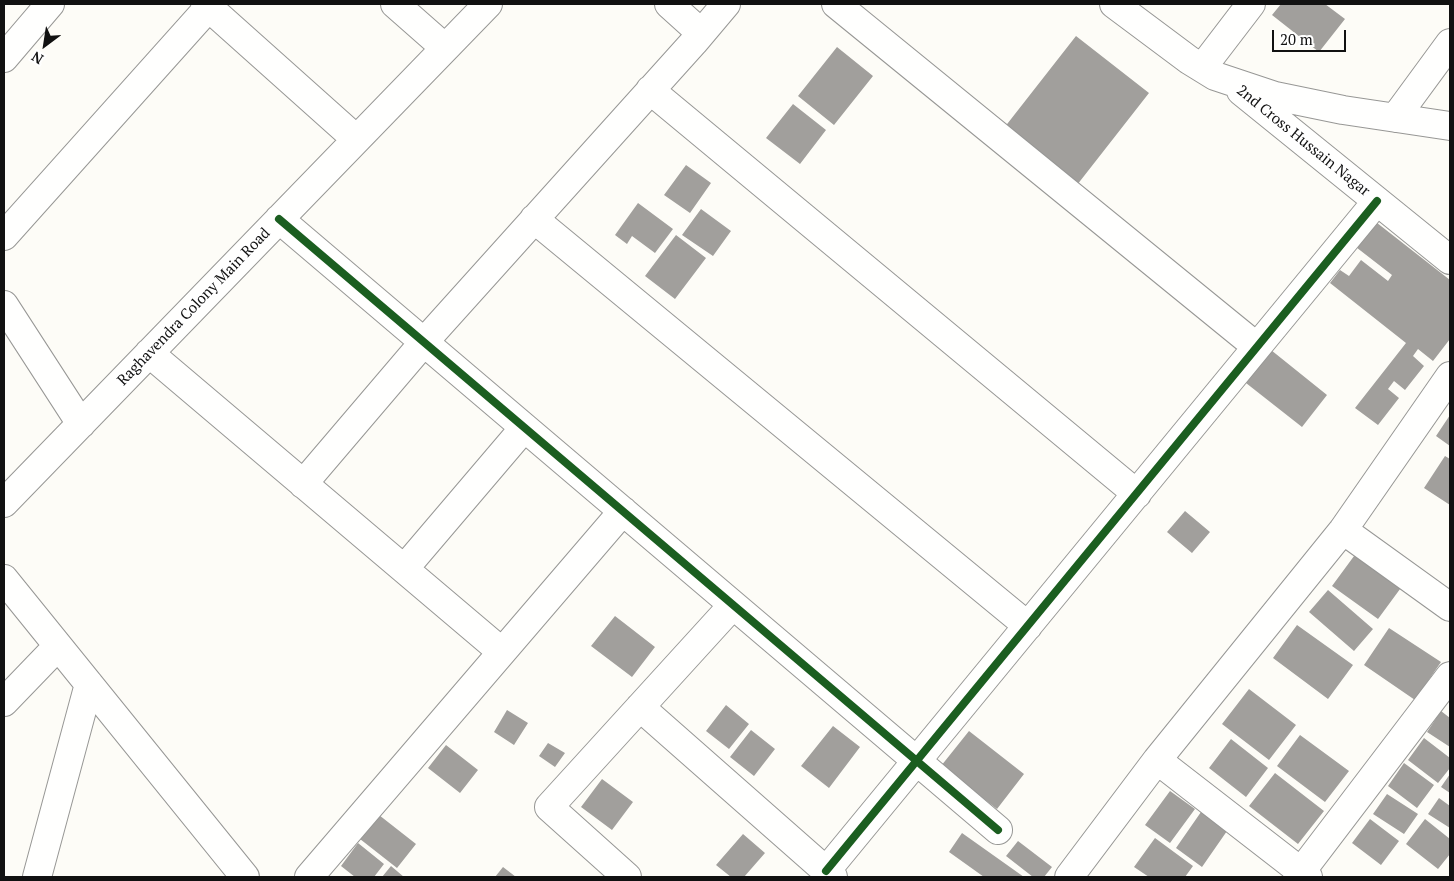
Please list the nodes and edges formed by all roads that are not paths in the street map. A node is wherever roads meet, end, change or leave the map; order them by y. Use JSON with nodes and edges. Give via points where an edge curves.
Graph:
{"nodes":[{"id":1,"x":50,"y":4,"type":"edge"},
{"id":2,"x":395,"y":4,"type":"edge"},
{"id":3,"x":488,"y":4,"type":"edge"},
{"id":4,"x":669,"y":4,"type":"edge"},
{"id":5,"x":726,"y":4,"type":"edge"},
{"id":6,"x":836,"y":4,"type":"edge"},
{"id":7,"x":1114,"y":4,"type":"edge"},
{"id":8,"x":1251,"y":4,"type":"edge"},
{"id":9,"x":207,"y":5,"type":"edge"},
{"id":10,"x":700,"y":32,"type":"junction"},
{"id":11,"x":1450,"y":43,"type":"edge"},
{"id":12,"x":445,"y":48,"type":"junction"},
{"id":13,"x":4,"y":58,"type":"edge"},
{"id":14,"x":1202,"y":68,"type":"junction"},
{"id":15,"x":1226,"y":80,"type":"junction"},
{"id":16,"x":650,"y":90,"type":"junction"},
{"id":17,"x":1396,"y":118,"type":"junction"},
{"id":18,"x":1450,"y":126,"type":"edge"},
{"id":19,"x":356,"y":139,"type":"junction"},
{"id":20,"x":1378,"y":201,"type":"junction"},
{"id":21,"x":279,"y":219,"type":"junction"},
{"id":22,"x":534,"y":219,"type":"junction"},
{"id":23,"x":4,"y":236,"type":"edge"},
{"id":24,"x":1450,"y":260,"type":"edge"},
{"id":25,"x":4,"y":305,"type":"edge"},
{"id":26,"x":424,"y":342,"type":"junction"},
{"id":27,"x":1257,"y":348,"type":"junction"},
{"id":28,"x":149,"y":353,"type":"junction"},
{"id":29,"x":1450,"y":376,"type":"edge"},
{"id":30,"x":81,"y":424,"type":"junction"},
{"id":31,"x":524,"y":428,"type":"junction"},
{"id":32,"x":303,"y":484,"type":"junction"},
{"id":33,"x":1137,"y":494,"type":"junction"},
{"id":34,"x":4,"y":503,"type":"edge"},
{"id":35,"x":623,"y":511,"type":"junction"},
{"id":36,"x":1344,"y":530,"type":"junction"},
{"id":37,"x":404,"y":569,"type":"junction"},
{"id":38,"x":4,"y":579,"type":"edge"},
{"id":39,"x":733,"y":605,"type":"junction"},
{"id":40,"x":1450,"y":607,"type":"edge"},
{"id":41,"x":1028,"y":626,"type":"junction"},
{"id":42,"x":58,"y":646,"type":"junction"},
{"id":43,"x":502,"y":652,"type":"junction"},
{"id":44,"x":1450,"y":676,"type":"edge"},
{"id":45,"x":89,"y":684,"type":"junction"},
{"id":46,"x":4,"y":702,"type":"edge"},
{"id":47,"x":640,"y":707,"type":"junction"},
{"id":48,"x":1157,"y":760,"type":"junction"},
{"id":49,"x":917,"y":761,"type":"junction"},
{"id":50,"x":998,"y":830,"type":"dead end"},
{"id":51,"x":598,"y":868,"type":"edge"},
{"id":52,"x":830,"y":874,"type":"edge"},
{"id":53,"x":1302,"y":875,"type":"edge"},
{"id":54,"x":37,"y":877,"type":"edge"},
{"id":55,"x":245,"y":877,"type":"edge"},
{"id":56,"x":309,"y":877,"type":"edge"},
{"id":57,"x":626,"y":877,"type":"edge"},
{"id":58,"x":1069,"y":877,"type":"edge"}],
"edges":[{"from":1,"to":13,"type":"street"},
{"from":2,"to":12,"type":"street"},
{"from":3,"to":12,"type":"street","name":"Raghavendra Colony Main Road"},
{"from":4,"to":10,"type":"street"},
{"from":5,"to":10,"type":"street"},
{"from":6,"to":27,"type":"street"},
{"from":7,"to":14,"type":"street"},
{"from":8,"to":14,"type":"street"},
{"from":9,"to":19,"type":"street"},
{"from":9,"to":23,"type":"street"},
{"from":10,"to":16,"type":"street"},
{"from":11,"to":17,"type":"street"},
{"from":12,"to":19,"type":"street","name":"Raghavendra Colony Main Road"},
{"from":14,"to":15,"type":"street"},
{"from":15,"to":17,"type":"street","via":[[1275,96]]},
{"from":15,"to":20,"type":"street","name":"2nd Cross Hussain Nagar"},
{"from":16,"to":22,"type":"street"},
{"from":16,"to":33,"type":"street"},
{"from":17,"to":18,"type":"street"},
{"from":19,"to":21,"type":"street","name":"Raghavendra Colony Main Road"},
{"from":20,"to":24,"type":"street","name":"2nd Cross Hussain Nagar"},
{"from":20,"to":27,"type":"street"},
{"from":21,"to":26,"type":"street"},
{"from":21,"to":28,"type":"street","name":"Raghavendra Colony Main Road"},
{"from":22,"to":26,"type":"street"},
{"from":22,"to":41,"type":"street"},
{"from":25,"to":30,"type":"street"},
{"from":26,"to":31,"type":"street"},
{"from":26,"to":32,"type":"street"},
{"from":27,"to":33,"type":"street"},
{"from":28,"to":30,"type":"street","name":"Raghavendra Colony Main Road"},
{"from":28,"to":32,"type":"street"},
{"from":29,"to":36,"type":"street"},
{"from":30,"to":34,"type":"street","name":"Raghavendra Colony Main Road"},
{"from":31,"to":35,"type":"street"},
{"from":31,"to":37,"type":"street"},
{"from":32,"to":37,"type":"street"},
{"from":33,"to":41,"type":"street"},
{"from":35,"to":39,"type":"street"},
{"from":35,"to":43,"type":"street"},
{"from":36,"to":40,"type":"street"},
{"from":36,"to":48,"type":"street"},
{"from":37,"to":43,"type":"street"},
{"from":38,"to":42,"type":"street"},
{"from":39,"to":47,"type":"street"},
{"from":39,"to":49,"type":"street"},
{"from":41,"to":49,"type":"street"},
{"from":42,"to":45,"type":"street"},
{"from":42,"to":46,"type":"street"},
{"from":43,"to":56,"type":"street"},
{"from":44,"to":53,"type":"street"},
{"from":45,"to":54,"type":"street"},
{"from":45,"to":55,"type":"street"},
{"from":47,"to":51,"type":"street","via":[[549,807]]},
{"from":47,"to":52,"type":"street"},
{"from":48,"to":53,"type":"street"},
{"from":48,"to":58,"type":"street"},
{"from":49,"to":50,"type":"street"},
{"from":49,"to":52,"type":"street"},
{"from":51,"to":57,"type":"street"}]}
